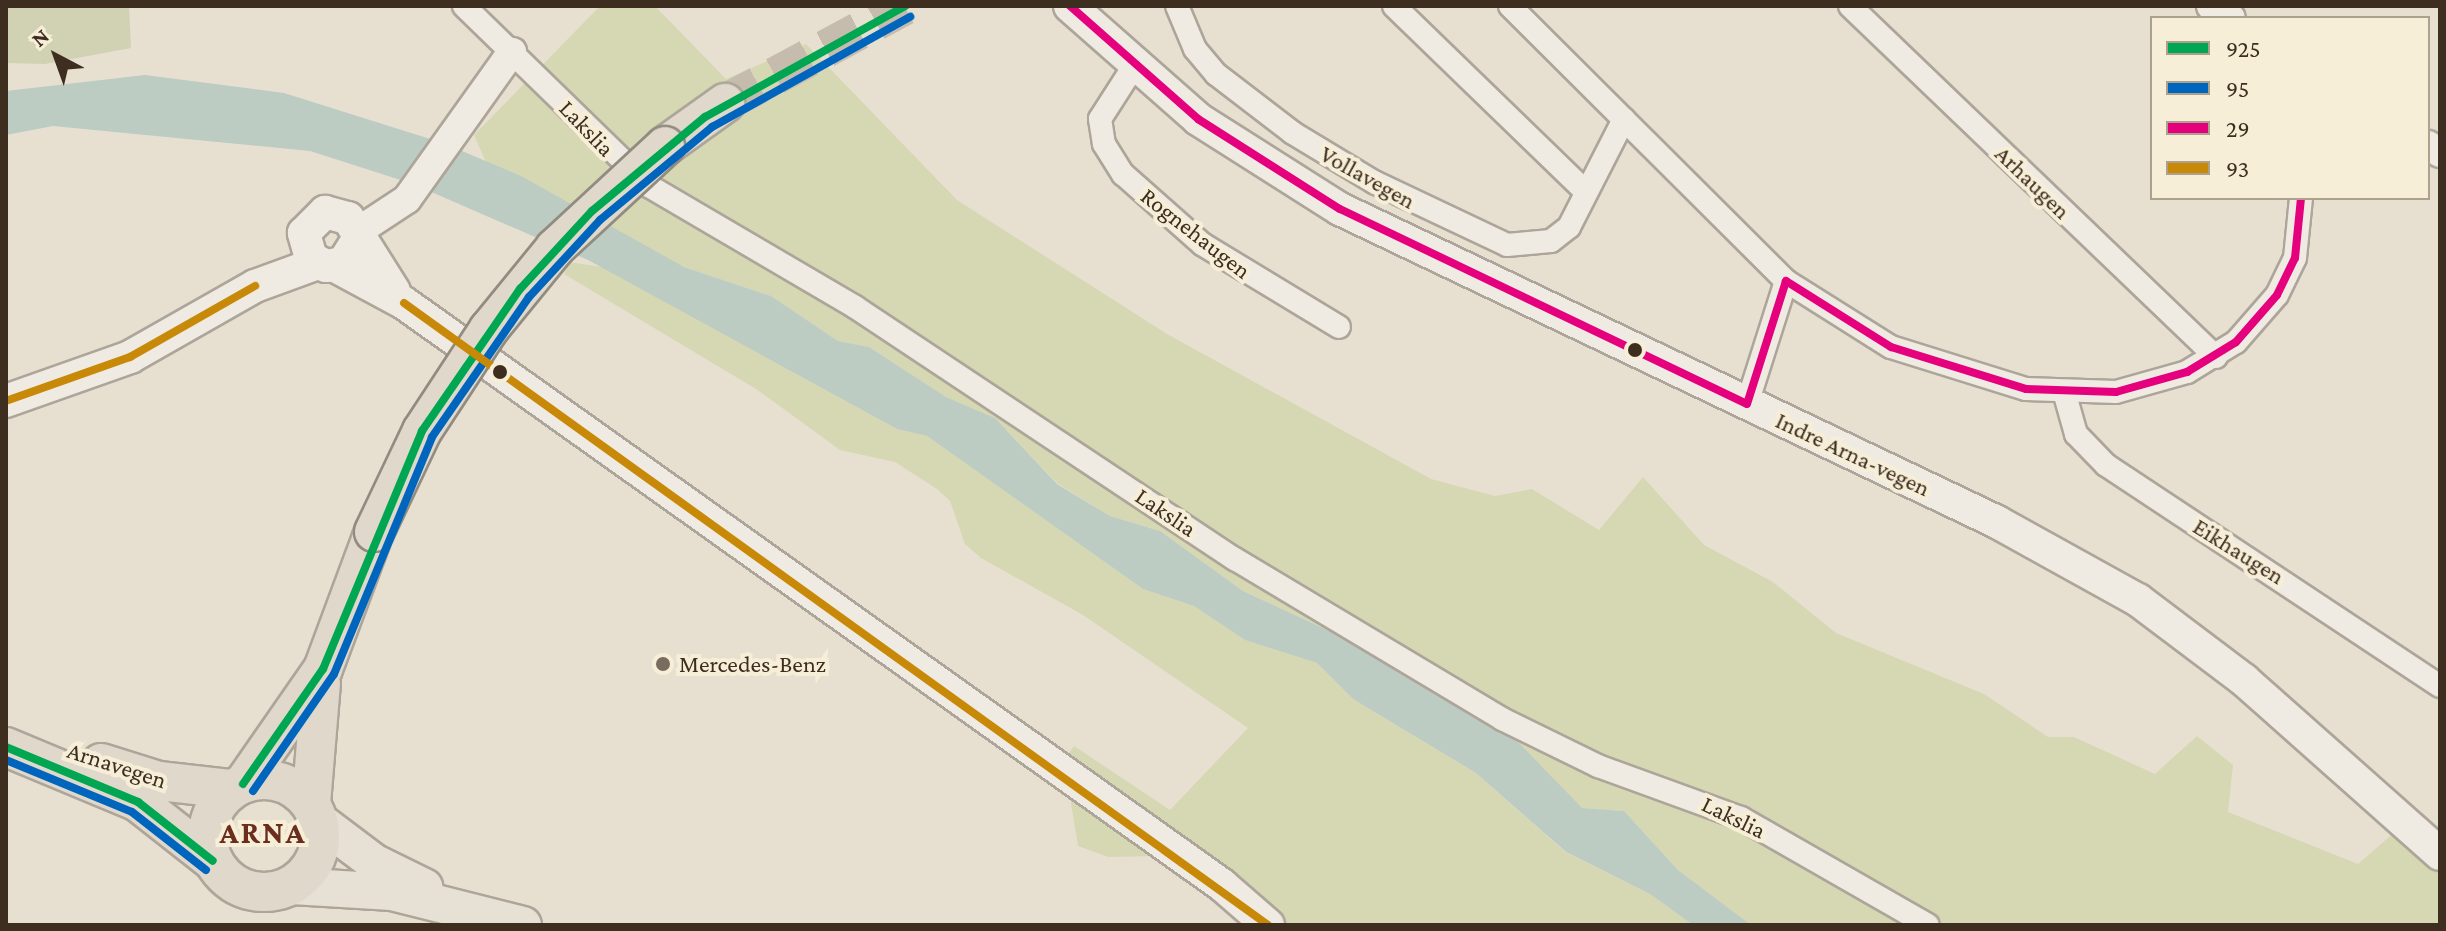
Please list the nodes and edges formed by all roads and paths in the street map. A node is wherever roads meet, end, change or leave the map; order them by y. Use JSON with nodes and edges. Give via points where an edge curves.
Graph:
{"nodes":[{"id":1,"x":464,"y":6,"type":"edge"},
{"id":2,"x":1070,"y":6,"type":"edge"},
{"id":3,"x":1177,"y":6,"type":"edge"},
{"id":4,"x":1394,"y":6,"type":"edge"},
{"id":5,"x":1510,"y":6,"type":"edge"},
{"id":6,"x":1850,"y":6,"type":"edge"},
{"id":7,"x":2210,"y":6,"type":"edge"},
{"id":8,"x":2228,"y":16,"type":"edge"},
{"id":9,"x":512,"y":52,"type":"junction"},
{"id":10,"x":1134,"y":66,"type":"junction"},
{"id":11,"x":725,"y":103,"type":"tunnel mouth"},
{"id":12,"x":1624,"y":119,"type":"junction"},
{"id":13,"x":1584,"y":190,"type":"junction"},
{"id":14,"x":2301,"y":200,"type":"edge"},
{"id":15,"x":304,"y":233,"type":"junction"},
{"id":16,"x":357,"y":237,"type":"junction"},
{"id":17,"x":326,"y":264,"type":"junction"},
{"id":18,"x":1786,"y":281,"type":"junction"},
{"id":19,"x":255,"y":286,"type":"junction"},
{"id":20,"x":404,"y":303,"type":"junction"},
{"id":21,"x":1339,"y":327,"type":"dead end"},
{"id":22,"x":2216,"y":357,"type":"junction"},
{"id":23,"x":2065,"y":395,"type":"junction"},
{"id":24,"x":6,"y":401,"type":"edge"},
{"id":25,"x":1747,"y":404,"type":"junction"},
{"id":26,"x":323,"y":669,"type":"junction"},
{"id":27,"x":2440,"y":686,"type":"edge"},
{"id":28,"x":6,"y":724,"type":"edge"},
{"id":29,"x":6,"y":747,"type":"edge"},
{"id":30,"x":238,"y":786,"type":"junction"},
{"id":31,"x":315,"y":812,"type":"junction"},
{"id":32,"x":2440,"y":854,"type":"edge"},
{"id":33,"x":213,"y":861,"type":"junction"},
{"id":34,"x":292,"y":886,"type":"junction"},
{"id":35,"x":461,"y":905,"type":"junction"},
{"id":36,"x":523,"y":925,"type":"edge"},
{"id":37,"x":1268,"y":925,"type":"edge"},
{"id":38,"x":1928,"y":925,"type":"edge"}],
"edges":[{"from":1,"to":9,"type":"street","name":"Lakslia"},
{"from":2,"to":10,"type":"main road","name":"Indre Arna-vegen"},
{"from":3,"to":13,"type":"street","name":"Vollavegen","via":[[1195,49],[1235,91],[1343,165],[1458,226],[1507,245],[1551,241],[1569,227]]},
{"from":4,"to":13,"type":"street"},
{"from":5,"to":12,"type":"street"},
{"from":6,"to":22,"type":"street","name":"Arhaugen"},
{"from":7,"to":8,"type":"street"},
{"from":9,"to":16,"type":"street","via":[[407,199]]},
{"from":9,"to":38,"type":"street","name":"Lakslia","via":[[649,186],[855,307],[1235,559],[1502,719],[1598,766],[1741,818]]},
{"from":10,"to":21,"type":"street","name":"Rognehaugen","via":[[1100,119],[1104,144],[1123,174],[1202,244]]},
{"from":10,"to":25,"type":"main road","name":"Indre Arna-vegen","via":[[1255,159],[1340,209]]},
{"from":11,"to":26,"type":"highway","bridge":true,"via":[[665,146],[555,248],[489,329],[422,431],[374,532]]},
{"from":12,"to":13,"type":"street","name":"Vollavegen"},
{"from":12,"to":18,"type":"street"},
{"from":14,"to":22,"type":"street","via":[[2301,229],[2287,277],[2262,314]]},
{"from":15,"to":16,"type":"main road","via":[[317,215],[333,212]]},
{"from":15,"to":17,"type":"main road"},
{"from":15,"to":19,"type":"main road"},
{"from":16,"to":17,"type":"main road"},
{"from":16,"to":20,"type":"main road"},
{"from":17,"to":19,"type":"main road"},
{"from":17,"to":20,"type":"main road"},
{"from":18,"to":23,"type":"street","via":[[1891,347],[1968,375]]},
{"from":18,"to":25,"type":"street"},
{"from":19,"to":24,"type":"main road","via":[[130,357]]},
{"from":20,"to":37,"type":"main road","via":[[1222,885]]},
{"from":22,"to":23,"type":"street","via":[[2154,383]]},
{"from":23,"to":27,"type":"street","name":"Eikhaugen","via":[[2076,434],[2106,465]]},
{"from":25,"to":32,"type":"main road","name":"Indre Arna-vegen","via":[[1997,522],[2138,600],[2233,670]]},
{"from":26,"to":30,"type":"highway"},
{"from":26,"to":31,"type":"highway"},
{"from":28,"to":30,"type":"highway","name":"Arnavegen","via":[[135,775]]},
{"from":29,"to":33,"type":"highway","name":"Arnavegen","via":[[138,802]]},
{"from":30,"to":31,"type":"highway","via":[[281,782]]},
{"from":30,"to":33,"type":"highway","via":[[209,825]]},
{"from":31,"to":34,"type":"highway","via":[[316,858]]},
{"from":31,"to":35,"type":"main road","via":[[375,863]]},
{"from":33,"to":34,"type":"highway","via":[[239,887],[256,892]]},
{"from":34,"to":35,"type":"main road","via":[[340,885]]},
{"from":35,"to":36,"type":"main road"}]}
